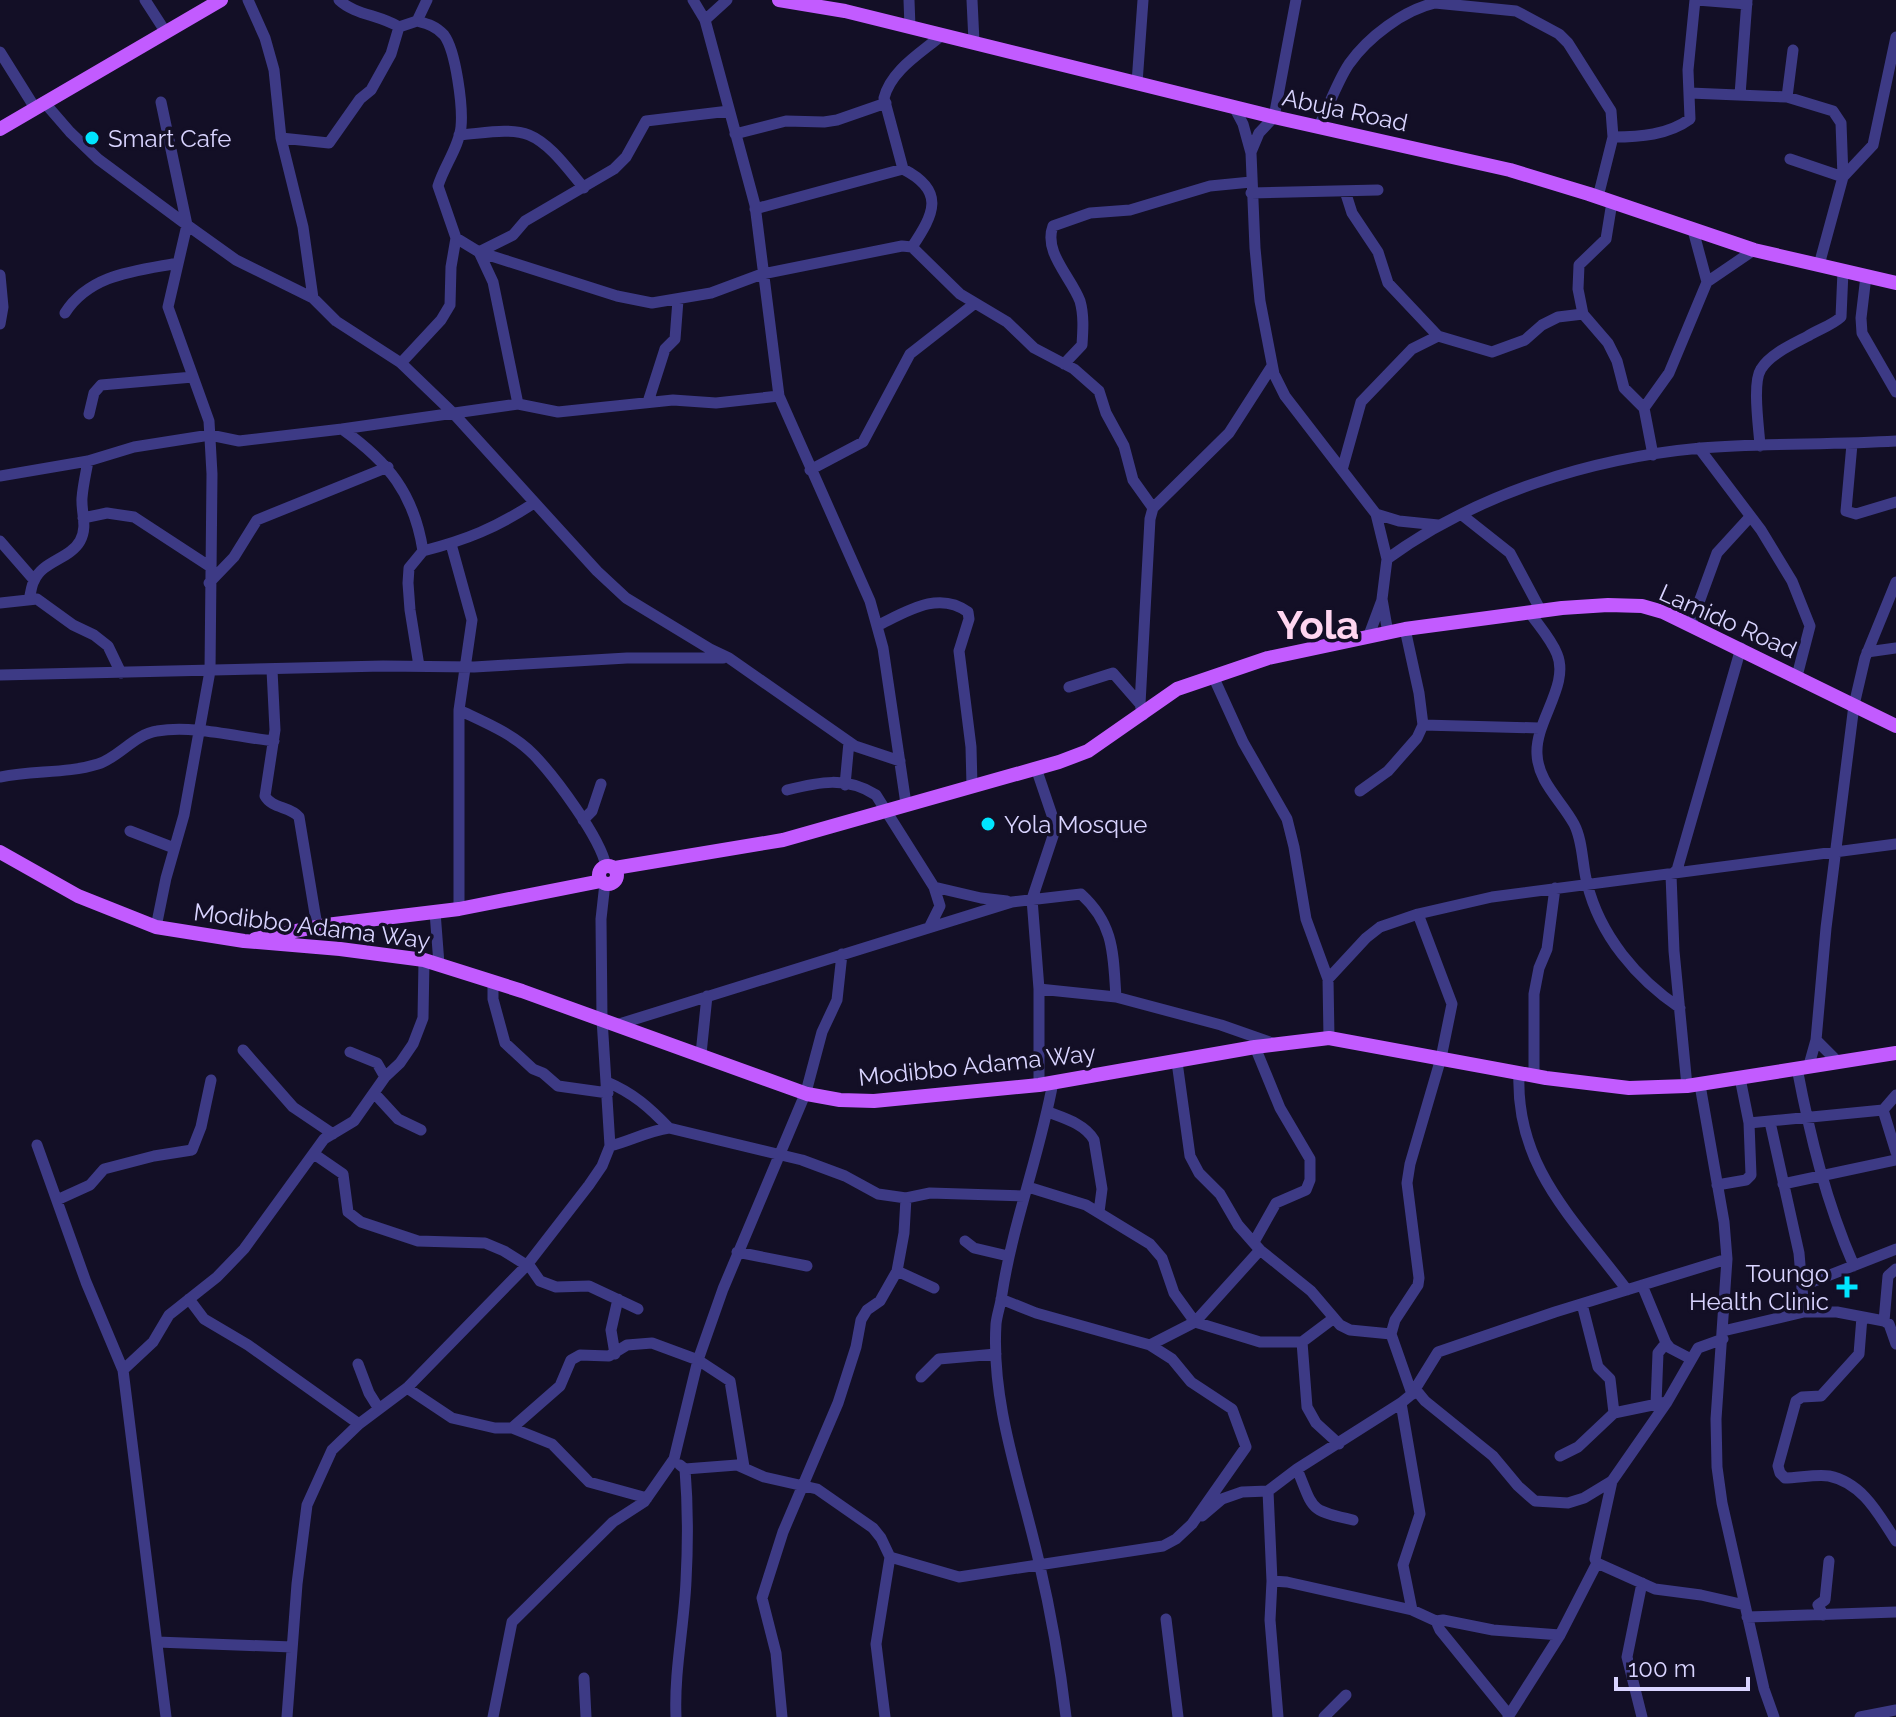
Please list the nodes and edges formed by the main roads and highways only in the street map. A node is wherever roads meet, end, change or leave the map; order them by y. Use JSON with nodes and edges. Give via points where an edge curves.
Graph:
{"nodes":[{"id":1,"x":221,"y":0,"type":"edge"},
{"id":2,"x":779,"y":0,"type":"edge"},
{"id":3,"x":0,"y":129,"type":"edge"},
{"id":4,"x":1896,"y":283,"type":"edge"},
{"id":5,"x":1896,"y":726,"type":"edge"},
{"id":6,"x":0,"y":852,"type":"edge"},
{"id":7,"x":244,"y":941,"type":"junction"},
{"id":8,"x":1896,"y":1053,"type":"edge"}],
"edges":[{"from":1,"to":3,"type":"main road"},
{"from":2,"to":4,"type":"main road","name":"Abuja Road","via":[[845,11],[1510,170],[1754,250]]},
{"from":5,"to":7,"type":"main road","name":"Lamido Road","via":[[1691,624],[1642,606],[1608,605],[1405,629],[1268,658],[1213,676],[1141,709],[1088,751],[783,840],[637,864],[571,886],[459,909],[317,926]]},
{"from":6,"to":7,"type":"main road","name":"Modibbo Adama Way","via":[[78,896],[156,927]]},
{"from":7,"to":8,"type":"main road","name":"Modibbo Adama Way","via":[[431,962],[840,1100],[1046,1083],[1329,1038],[1629,1088],[1694,1085]]}]}
